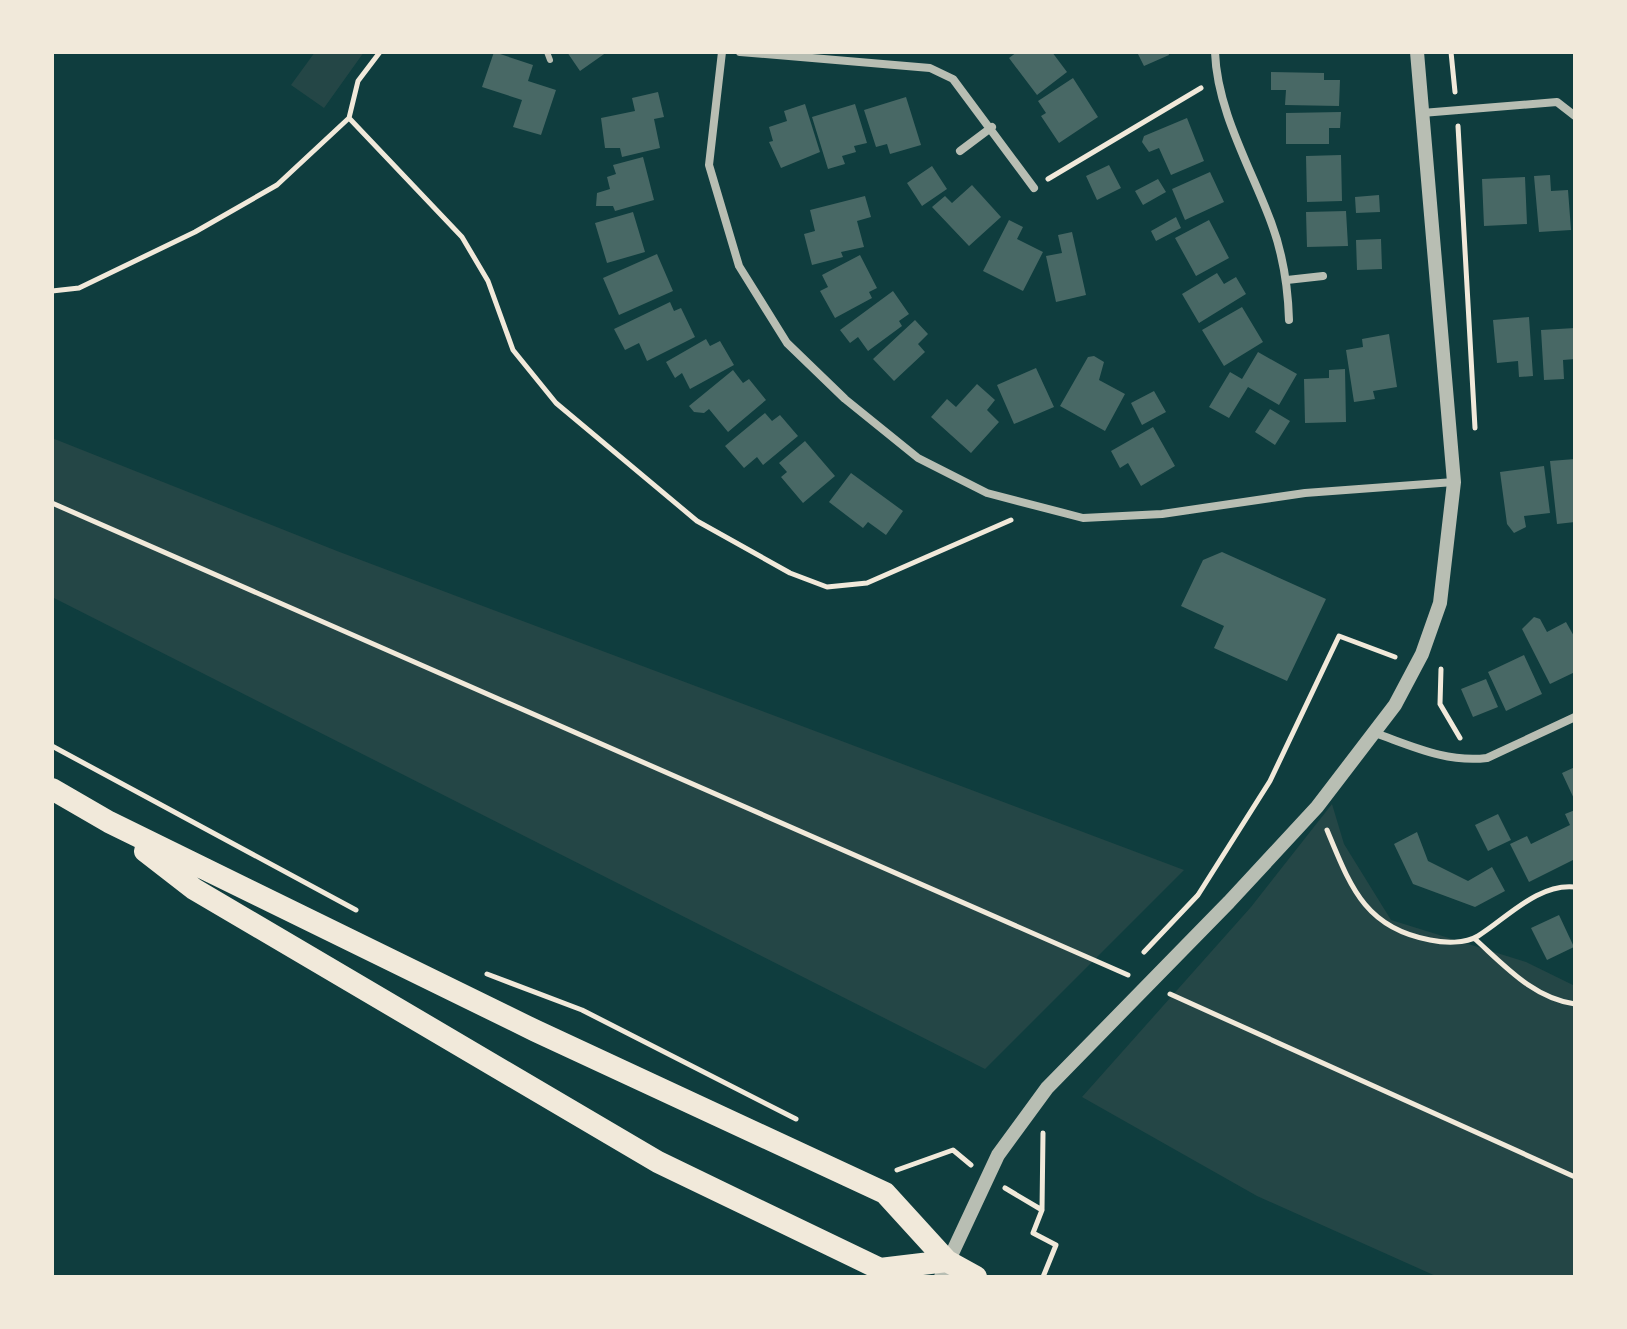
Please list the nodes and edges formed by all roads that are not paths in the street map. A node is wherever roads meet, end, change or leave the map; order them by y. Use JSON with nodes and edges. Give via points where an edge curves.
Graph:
{"nodes":[{"id":1,"x":722,"y":52,"type":"edge"},
{"id":2,"x":740,"y":52,"type":"edge"},
{"id":3,"x":1215,"y":52,"type":"edge"},
{"id":4,"x":1417,"y":52,"type":"edge"},
{"id":5,"x":1422,"y":113,"type":"junction"},
{"id":6,"x":1575,"y":116,"type":"edge"},
{"id":7,"x":992,"y":127,"type":"junction"},
{"id":8,"x":960,"y":151,"type":"dead end"},
{"id":9,"x":1034,"y":188,"type":"road end"},
{"id":10,"x":1323,"y":276,"type":"dead end"},
{"id":11,"x":1287,"y":280,"type":"junction"},
{"id":12,"x":1289,"y":320,"type":"dead end"},
{"id":13,"x":1454,"y":482,"type":"junction"},
{"id":14,"x":1575,"y":717,"type":"edge"},
{"id":15,"x":1375,"y":733,"type":"junction"},
{"id":16,"x":52,"y":789,"type":"edge"},
{"id":17,"x":109,"y":822,"type":"junction"},
{"id":18,"x":944,"y":1269,"type":"edge"},
{"id":19,"x":976,"y":1277,"type":"edge"}],
"edges":[{"from":1,"to":13,"type":"street","via":[[709,165],[739,266],[787,343],[918,458],[987,493],[1083,518]]},
{"from":2,"to":7,"type":"street","via":[[930,68],[953,79]]},
{"from":3,"to":11,"type":"street","via":[[1217,79],[1273,226]]},
{"from":4,"to":5,"type":"street"},
{"from":5,"to":6,"type":"street","via":[[1557,102]]},
{"from":5,"to":13,"type":"street"},
{"from":7,"to":8,"type":"street"},
{"from":7,"to":9,"type":"street"},
{"from":10,"to":11,"type":"street"},
{"from":11,"to":12,"type":"street"},
{"from":13,"to":15,"type":"street","via":[[1440,603],[1417,665]]},
{"from":14,"to":15,"type":"street","via":[[1472,760],[1454,760]]},
{"from":15,"to":18,"type":"street","via":[[1317,807],[1047,1088],[998,1155]]},
{"from":16,"to":17,"type":"highway"},
{"from":17,"to":18,"type":"highway","via":[[536,1031],[885,1193]]},
{"from":17,"to":18,"type":"highway","via":[[194,889],[658,1162],[880,1269]]},
{"from":18,"to":19,"type":"highway"}]}
